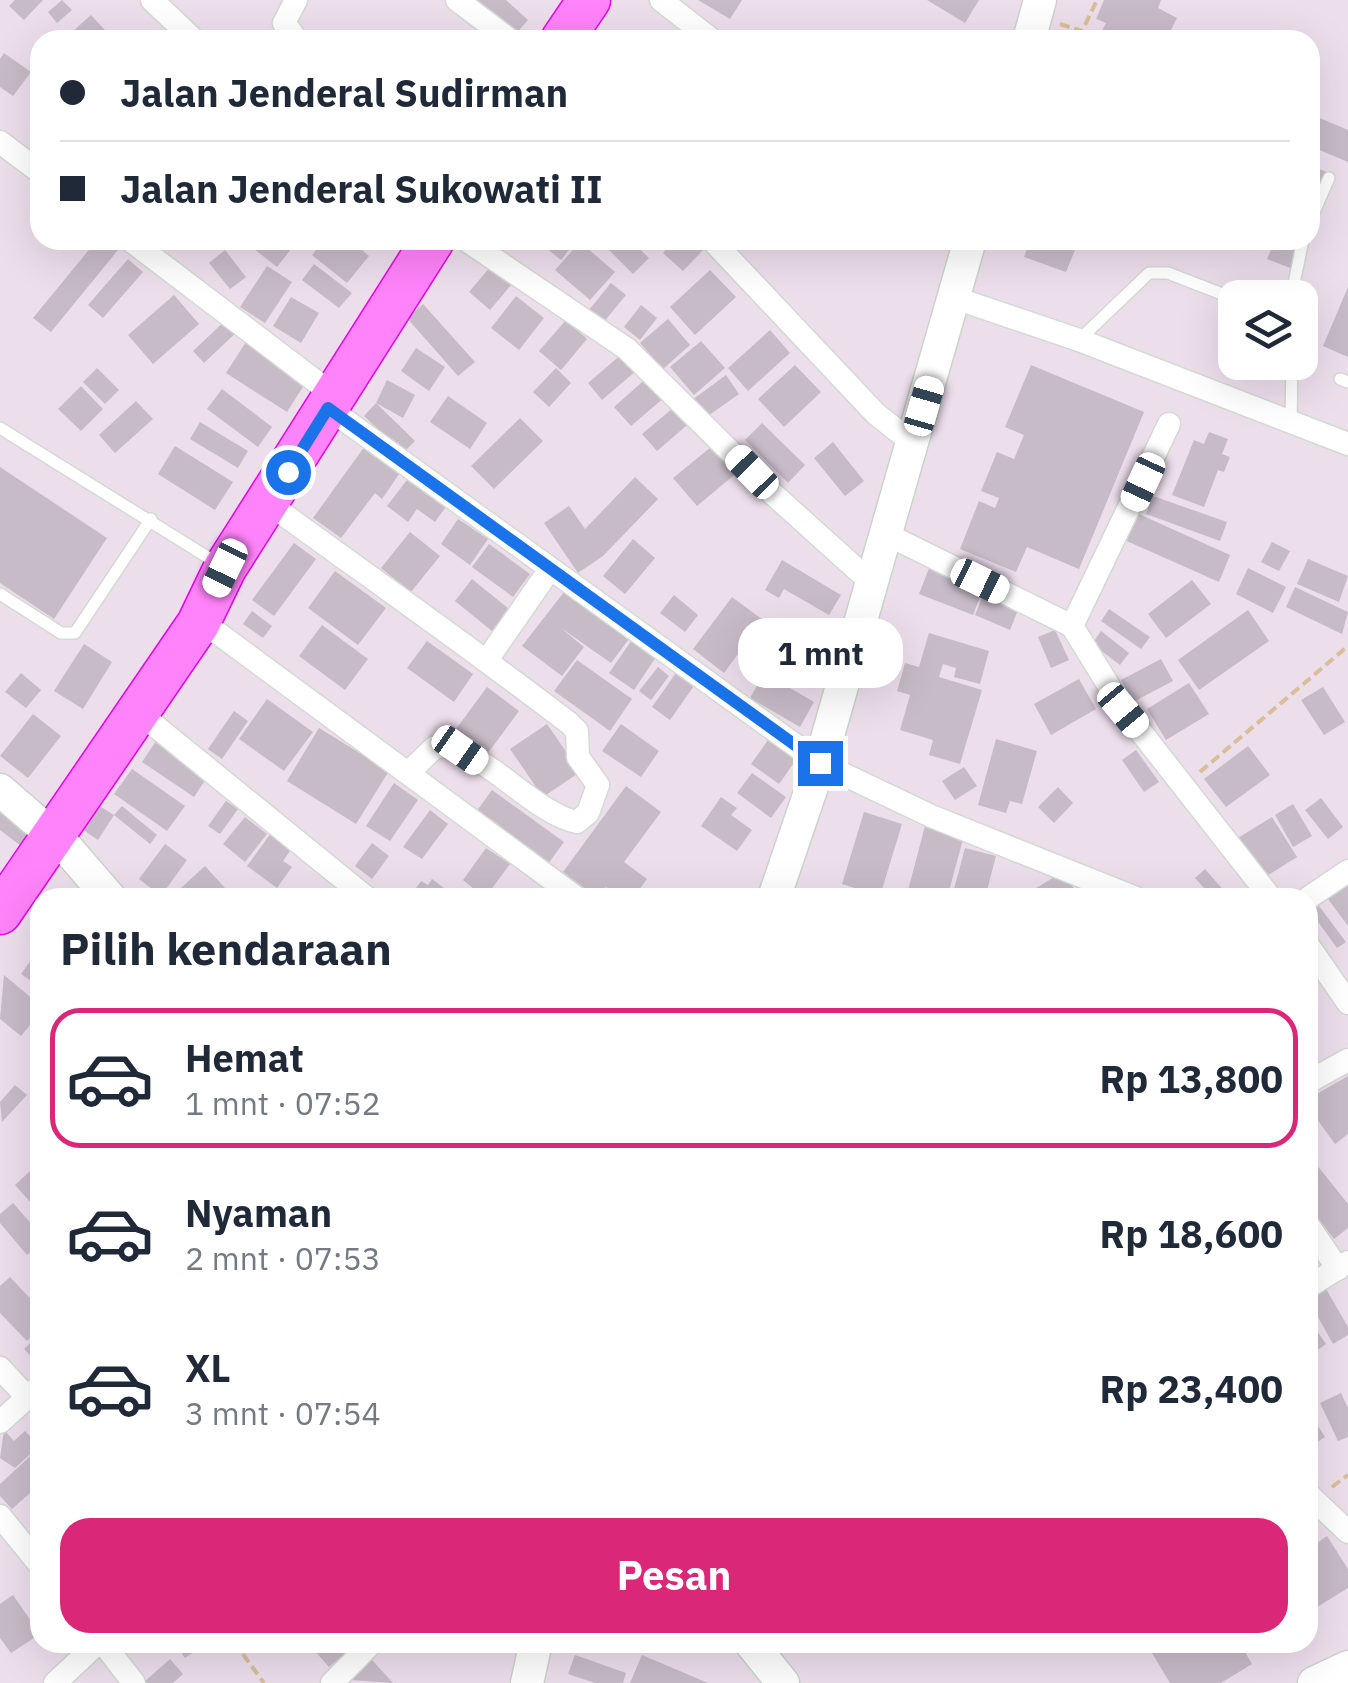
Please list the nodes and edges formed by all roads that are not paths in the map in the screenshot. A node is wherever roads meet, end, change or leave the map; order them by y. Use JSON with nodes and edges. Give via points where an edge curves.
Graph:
{"nodes":[{"id":1,"x":152,"y":0,"type":"edge"},
{"id":2,"x":296,"y":0,"type":"edge"},
{"id":3,"x":457,"y":0,"type":"edge"},
{"id":4,"x":589,"y":0,"type":"edge"},
{"id":5,"x":661,"y":0,"type":"edge"},
{"id":6,"x":184,"y":30,"type":"edge"},
{"id":7,"x":289,"y":30,"type":"edge"},
{"id":8,"x":497,"y":30,"type":"edge"},
{"id":9,"x":569,"y":30,"type":"edge"},
{"id":10,"x":699,"y":30,"type":"edge"},
{"id":11,"x":0,"y":142,"type":"edge"},
{"id":12,"x":30,"y":164,"type":"edge"},
{"id":13,"x":1329,"y":178,"type":"dead end"},
{"id":14,"x":1320,"y":198,"type":"edge"},
{"id":15,"x":142,"y":250,"type":"edge"},
{"id":16,"x":427,"y":250,"type":"edge"},
{"id":17,"x":481,"y":250,"type":"edge"},
{"id":18,"x":721,"y":250,"type":"edge"},
{"id":19,"x":967,"y":250,"type":"edge"},
{"id":20,"x":1301,"y":250,"type":"edge"},
{"id":21,"x":1295,"y":280,"type":"edge"},
{"id":22,"x":1218,"y":292,"type":"edge"},
{"id":23,"x":955,"y":298,"type":"junction"},
{"id":24,"x":1079,"y":340,"type":"junction"},
{"id":25,"x":1292,"y":380,"type":"edge"},
{"id":26,"x":332,"y":402,"type":"junction"},
{"id":27,"x":1170,"y":424,"type":"dead end"},
{"id":28,"x":1291,"y":424,"type":"junction"},
{"id":29,"x":0,"y":428,"type":"edge"},
{"id":30,"x":914,"y":442,"type":"junction"},
{"id":31,"x":1348,"y":444,"type":"edge"},
{"id":32,"x":268,"y":503,"type":"junction"},
{"id":33,"x":151,"y":519,"type":"junction"},
{"id":34,"x":888,"y":535,"type":"junction"},
{"id":35,"x":225,"y":568,"type":"junction"},
{"id":36,"x":550,"y":569,"type":"junction"},
{"id":37,"x":873,"y":584,"type":"junction"},
{"id":38,"x":0,"y":594,"type":"edge"},
{"id":39,"x":198,"y":624,"type":"junction"},
{"id":40,"x":1072,"y":626,"type":"junction"},
{"id":41,"x":487,"y":660,"type":"junction"},
{"id":42,"x":138,"y":712,"type":"junction"},
{"id":43,"x":820,"y":763,"type":"junction"},
{"id":44,"x":409,"y":772,"type":"junction"},
{"id":45,"x":0,"y":790,"type":"edge"},
{"id":46,"x":51,"y":834,"type":"junction"},
{"id":47,"x":1348,"y":871,"type":"edge"},
{"id":48,"x":101,"y":888,"type":"edge"},
{"id":49,"x":355,"y":888,"type":"edge"},
{"id":50,"x":564,"y":888,"type":"edge"},
{"id":51,"x":777,"y":888,"type":"edge"},
{"id":52,"x":1111,"y":888,"type":"edge"},
{"id":53,"x":1263,"y":888,"type":"edge"},
{"id":54,"x":1318,"y":891,"type":"edge"},
{"id":55,"x":0,"y":913,"type":"edge"},
{"id":56,"x":1318,"y":960,"type":"edge"},
{"id":57,"x":1348,"y":1003,"type":"edge"},
{"id":58,"x":1348,"y":1060,"type":"edge"},
{"id":59,"x":1318,"y":1076,"type":"edge"},
{"id":60,"x":1318,"y":1236,"type":"edge"},
{"id":61,"x":1343,"y":1266,"type":"edge"},
{"id":62,"x":1318,"y":1280,"type":"edge"},
{"id":63,"x":0,"y":1368,"type":"edge"},
{"id":64,"x":30,"y":1389,"type":"edge"},
{"id":65,"x":30,"y":1394,"type":"edge"},
{"id":66,"x":0,"y":1422,"type":"edge"},
{"id":67,"x":1318,"y":1504,"type":"edge"},
{"id":68,"x":0,"y":1516,"type":"edge"},
{"id":69,"x":1348,"y":1532,"type":"edge"},
{"id":70,"x":30,"y":1553,"type":"edge"},
{"id":71,"x":88,"y":1653,"type":"edge"},
{"id":72,"x":109,"y":1653,"type":"edge"},
{"id":73,"x":361,"y":1653,"type":"edge"},
{"id":74,"x":534,"y":1653,"type":"edge"},
{"id":75,"x":759,"y":1653,"type":"edge"},
{"id":76,"x":1348,"y":1668,"type":"edge"},
{"id":77,"x":56,"y":1683,"type":"edge"},
{"id":78,"x":134,"y":1683,"type":"edge"},
{"id":79,"x":332,"y":1683,"type":"edge"},
{"id":80,"x":528,"y":1683,"type":"edge"},
{"id":81,"x":783,"y":1683,"type":"edge"},
{"id":82,"x":1314,"y":1683,"type":"edge"}],
"edges":[{"from":1,"to":6,"type":"street"},
{"from":2,"to":7,"type":"street","via":[[284,23]]},
{"from":3,"to":8,"type":"street"},
{"from":4,"to":9,"type":"highway"},
{"from":5,"to":10,"type":"street"},
{"from":11,"to":12,"type":"street"},
{"from":13,"to":14,"type":"lane"},
{"from":15,"to":26,"type":"street"},
{"from":16,"to":26,"type":"highway"},
{"from":17,"to":37,"type":"street","via":[[626,349]]},
{"from":18,"to":30,"type":"street","via":[[876,414]]},
{"from":19,"to":23,"type":"street"},
{"from":20,"to":21,"type":"lane"},
{"from":22,"to":24,"type":"lane","via":[[1168,273],[1149,273]]},
{"from":23,"to":24,"type":"street"},
{"from":23,"to":30,"type":"street"},
{"from":24,"to":28,"type":"street"},
{"from":25,"to":28,"type":"lane"},
{"from":26,"to":32,"type":"highway"},
{"from":26,"to":36,"type":"street"},
{"from":27,"to":40,"type":"street"},
{"from":28,"to":31,"type":"street"},
{"from":29,"to":33,"type":"lane"},
{"from":30,"to":34,"type":"street"},
{"from":32,"to":35,"type":"highway"},
{"from":32,"to":41,"type":"street"},
{"from":33,"to":35,"type":"lane"},
{"from":33,"to":38,"type":"lane","via":[[75,633],[61,632]]},
{"from":34,"to":37,"type":"street"},
{"from":34,"to":40,"type":"street"},
{"from":35,"to":39,"type":"highway"},
{"from":36,"to":41,"type":"street"},
{"from":36,"to":43,"type":"street"},
{"from":37,"to":43,"type":"street"},
{"from":39,"to":42,"type":"highway"},
{"from":39,"to":44,"type":"street"},
{"from":40,"to":53,"type":"street","via":[[1123,710]]},
{"from":41,"to":44,"type":"street","via":[[577,731],[578,758],[598,786],[588,813],[577,822],[545,812],[446,746],[435,747]]},
{"from":42,"to":46,"type":"highway"},
{"from":42,"to":49,"type":"street"},
{"from":43,"to":51,"type":"street"},
{"from":43,"to":52,"type":"street"},
{"from":44,"to":50,"type":"street"},
{"from":45,"to":46,"type":"street"},
{"from":46,"to":48,"type":"street"},
{"from":46,"to":55,"type":"highway"},
{"from":47,"to":54,"type":"street"},
{"from":56,"to":57,"type":"street"},
{"from":58,"to":59,"type":"street"},
{"from":60,"to":61,"type":"street"},
{"from":61,"to":62,"type":"street"},
{"from":63,"to":64,"type":"street"},
{"from":65,"to":66,"type":"street"},
{"from":67,"to":69,"type":"street"},
{"from":68,"to":70,"type":"street"},
{"from":71,"to":77,"type":"street"},
{"from":72,"to":78,"type":"street"},
{"from":73,"to":79,"type":"street"},
{"from":74,"to":80,"type":"street"},
{"from":75,"to":81,"type":"street"},
{"from":76,"to":82,"type":"street"}]}
